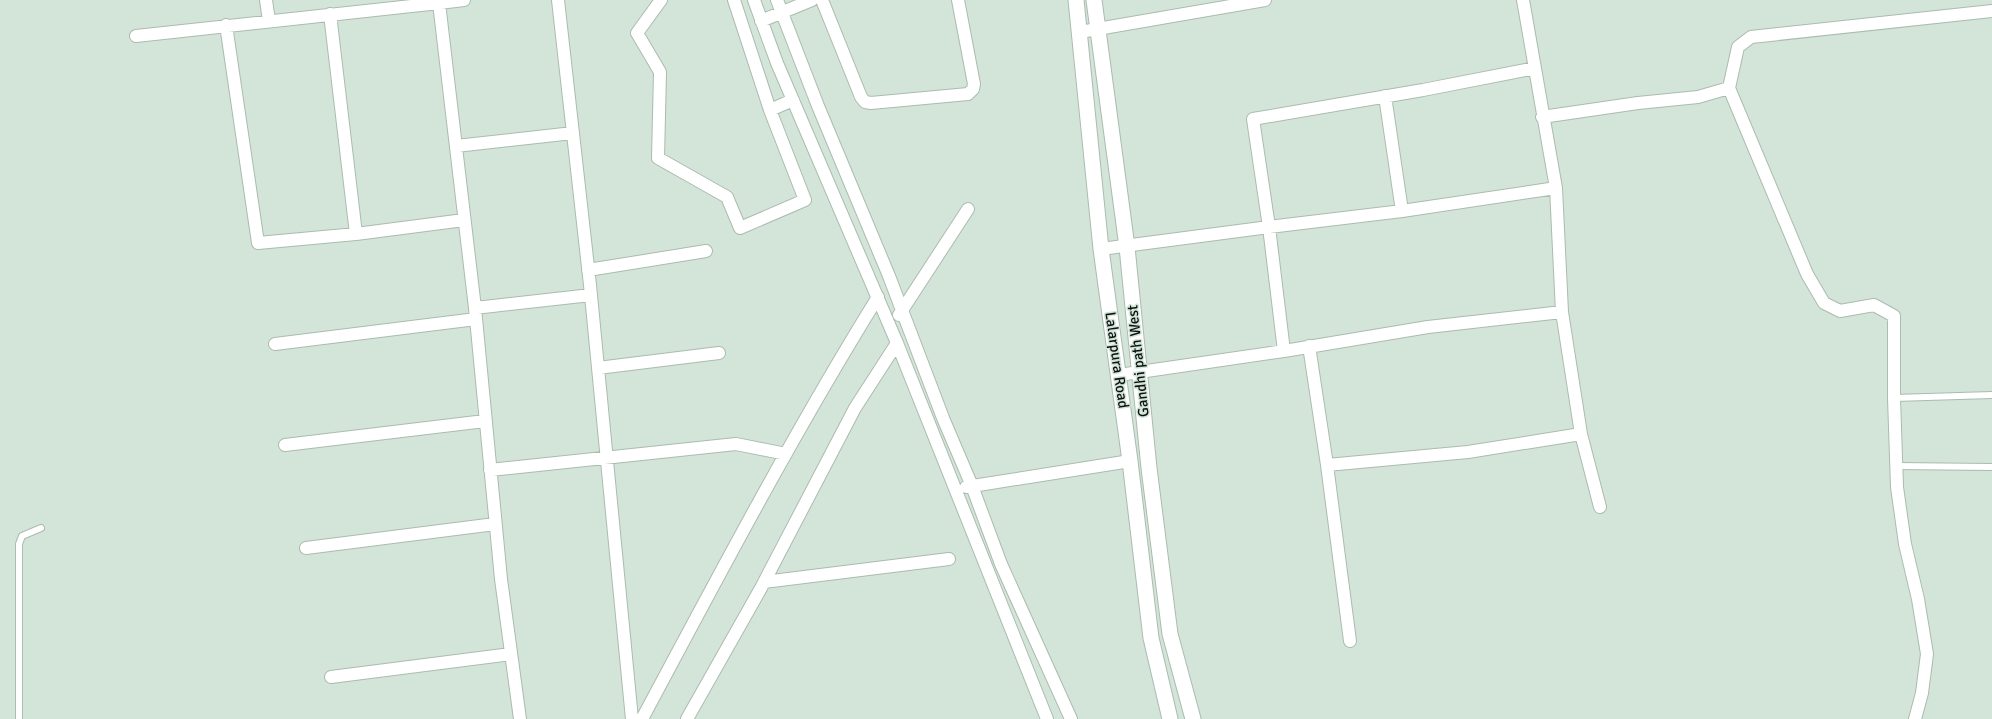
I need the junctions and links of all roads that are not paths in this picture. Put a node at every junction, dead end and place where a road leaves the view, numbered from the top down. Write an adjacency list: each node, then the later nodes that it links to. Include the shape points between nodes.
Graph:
1 (266, 0): 19 (street)
2 (464, 0): 15 (street)
3 (558, 0): 33 (street)
4 (661, 0): 31 (street, via 637,33 660,72 658,158 727,197 740,228 805,200)
5 (734, 0): 31 (street)
6 (754, 0): 20 (street)
7 (778, 0): 17 (street)
8 (812, 0): 17 (street)
9 (822, 0): 10 (street, via 862,97 865,102 871,103 968,94 973,89)
10 (958, 0)
11 (1076, 0): 23 (street, Lalarpura Road)
12 (1094, 0): 22 (street, Gandhi path West)
13 (1265, 0): 22 (street)
14 (1523, 0): 25 (street)
15 (439, 3): 18 (street); 34 (street)
16 (1992, 11): 28 (street, via 1751,37 1738,47)
17 (782, 12): 20 (street); 26 (street)
18 (330, 14): 19 (street); 42 (street)
19 (269, 20): 21 (street)
20 (762, 21): 27 (street)
21 (226, 25): 24 (street); 42 (street, via 258,243)
22 (1098, 28): 23 (street); 43 (street, Gandhi path West)
23 (1080, 32): 44 (street, Lalarpura Road)
24 (136, 36)
25 (1535, 68): 29 (street); 32 (street)
26 (808, 78): 27 (street); 35 (street)
27 (788, 87): 30 (street)
28 (1729, 88): 32 (street, via 1698,97); 62 (street, via 1807,274 1824,303 1840,311 1874,305 1894,316)
29 (1384, 96): 39 (street); 41 (street, via 1253,119)
30 (793, 100): 31 (street); 37 (street)
31 (770, 110)
32 (1542, 117): 36 (street)
33 (573, 134): 34 (street); 46 (street)
34 (456, 146): 40 (street)
35 (852, 188): 37 (street); 49 (street)
36 (1556, 188): 39 (street); 50 (street)
37 (834, 196): 48 (street)
38 (968, 209): 49 (street)
39 (1402, 212): 41 (street)
40 (464, 220): 42 (street); 51 (street)
41 (1270, 227): 43 (street); 56 (street)
42 (356, 234)
43 (1127, 247): 44 (street); 59 (street, Gandhi path West)
44 (1101, 250): 60 (street, Lalarpura Road)
45 (706, 252): 46 (street)
46 (588, 270): 47 (street)
47 (591, 295): 51 (street); 58 (street)
48 (878, 297): 52 (street); 66 (street, via 842,354)
49 (902, 310): 52 (street); 73 (street)
50 (1562, 312): 55 (street, via 1428,327); 64 (street)
51 (476, 314): 54 (street); 63 (street)
52 (891, 328): 53 (street)
53 (897, 343): 74 (street); 80 (street, via 855,408)
54 (275, 344)
55 (1309, 346): 56 (street); 69 (street)
56 (1284, 351): 59 (street)
57 (719, 353): 58 (street)
58 (598, 368): 67 (street)
59 (1139, 372): 60 (street); 84 (street, Gandhi path West, via 1170,634)
60 (1119, 375): 68 (street, Lalarpura Road)
61 (1992, 395): 62 (lane)
62 (1894, 398): 70 (street)
63 (485, 421): 65 (street); 72 (street)
64 (1581, 434): 69 (street, via 1468,452); 75 (street)
65 (285, 445)
66 (786, 454): 67 (street, via 736,444); 88 (street)
67 (607, 457): 72 (street); 87 (street)
68 (1130, 460): 73 (street); 92 (street, Lalarpura Road, via 1151,638)
69 (1327, 465): 81 (street)
70 (1896, 466): 71 (lane); 93 (street, via 1905,544 1927,654 1922,693)
71 (1992, 467)
72 (490, 470): 76 (street)
73 (972, 486): 74 (street); 91 (street, via 1001,564)
74 (954, 488): 90 (street)
75 (1600, 507)
76 (495, 524): 78 (street); 82 (street)
77 (41, 528): 85 (lane, via 22,536 19,544)
78 (306, 548)
79 (949, 559): 80 (street)
80 (764, 582): 89 (street)
81 (1350, 641)
82 (511, 654): 83 (street); 86 (street)
83 (331, 677)
84 (1191, 718)
85 (19, 719)
86 (520, 719)
87 (632, 719)
88 (642, 719)
89 (687, 719)
90 (1047, 719)
91 (1071, 719)
92 (1170, 719)
93 (1915, 719)

